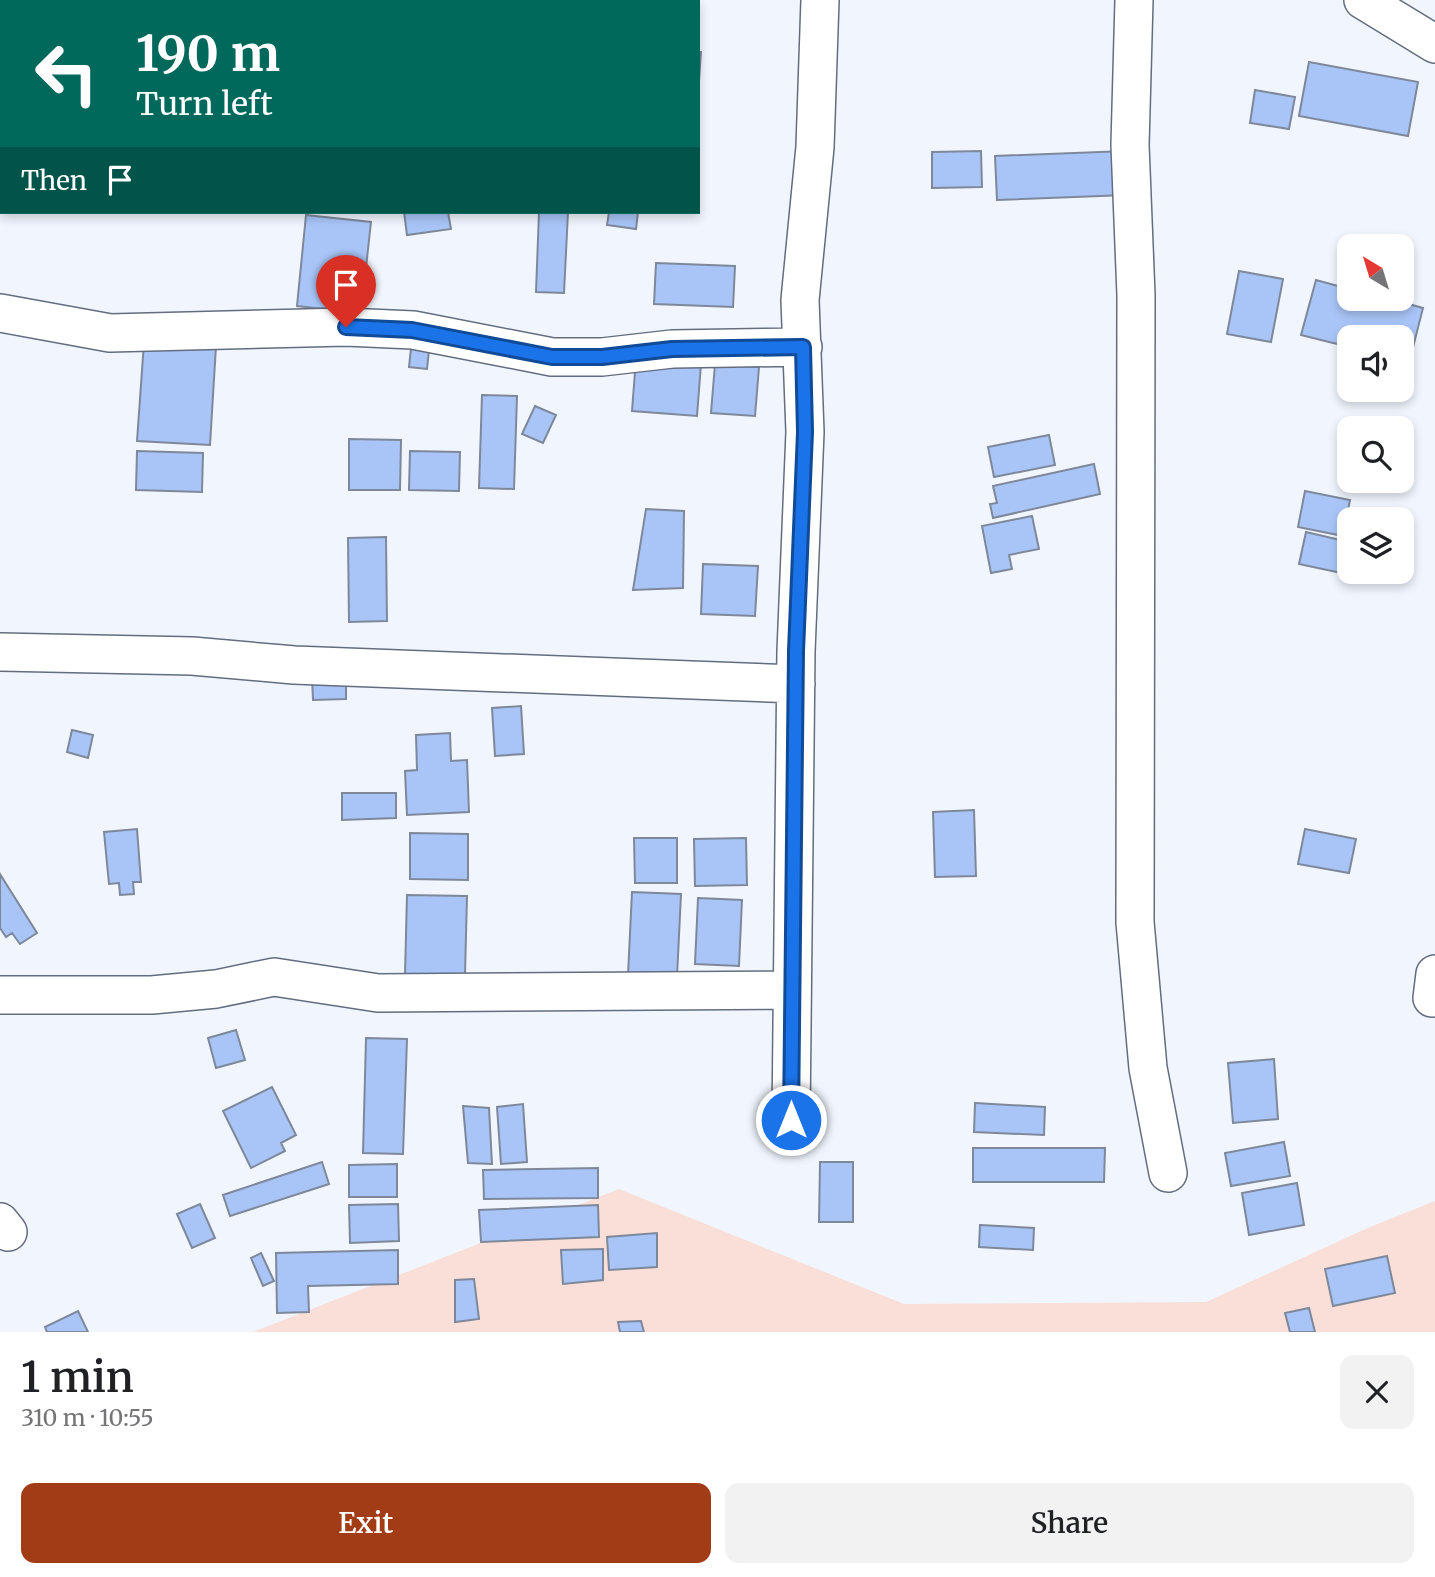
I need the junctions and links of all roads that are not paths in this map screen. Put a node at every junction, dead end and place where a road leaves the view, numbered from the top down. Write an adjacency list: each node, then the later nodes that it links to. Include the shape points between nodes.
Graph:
1 (820, 0): 7 (street, via 815,147 800,300)
2 (1134, 0): 13 (street, via 1130,132 1136,295 1135,922 1148,1068)
3 (1363, 0): 4 (street)
4 (1435, 44): 5 (street)
5 (1435, 58)
6 (0, 313): 7 (street, via 110,333 346,327 412,330 552,357)
7 (803, 347): 9 (street, via 805,432)
8 (0, 652): 9 (street, via 191,656 294,665)
9 (796, 684): 10 (street)
10 (792, 990): 11 (street, via 378,993 274,977 152,995); 12 (street)
11 (0, 995)
12 (791, 1120)
13 (1168, 1172)

